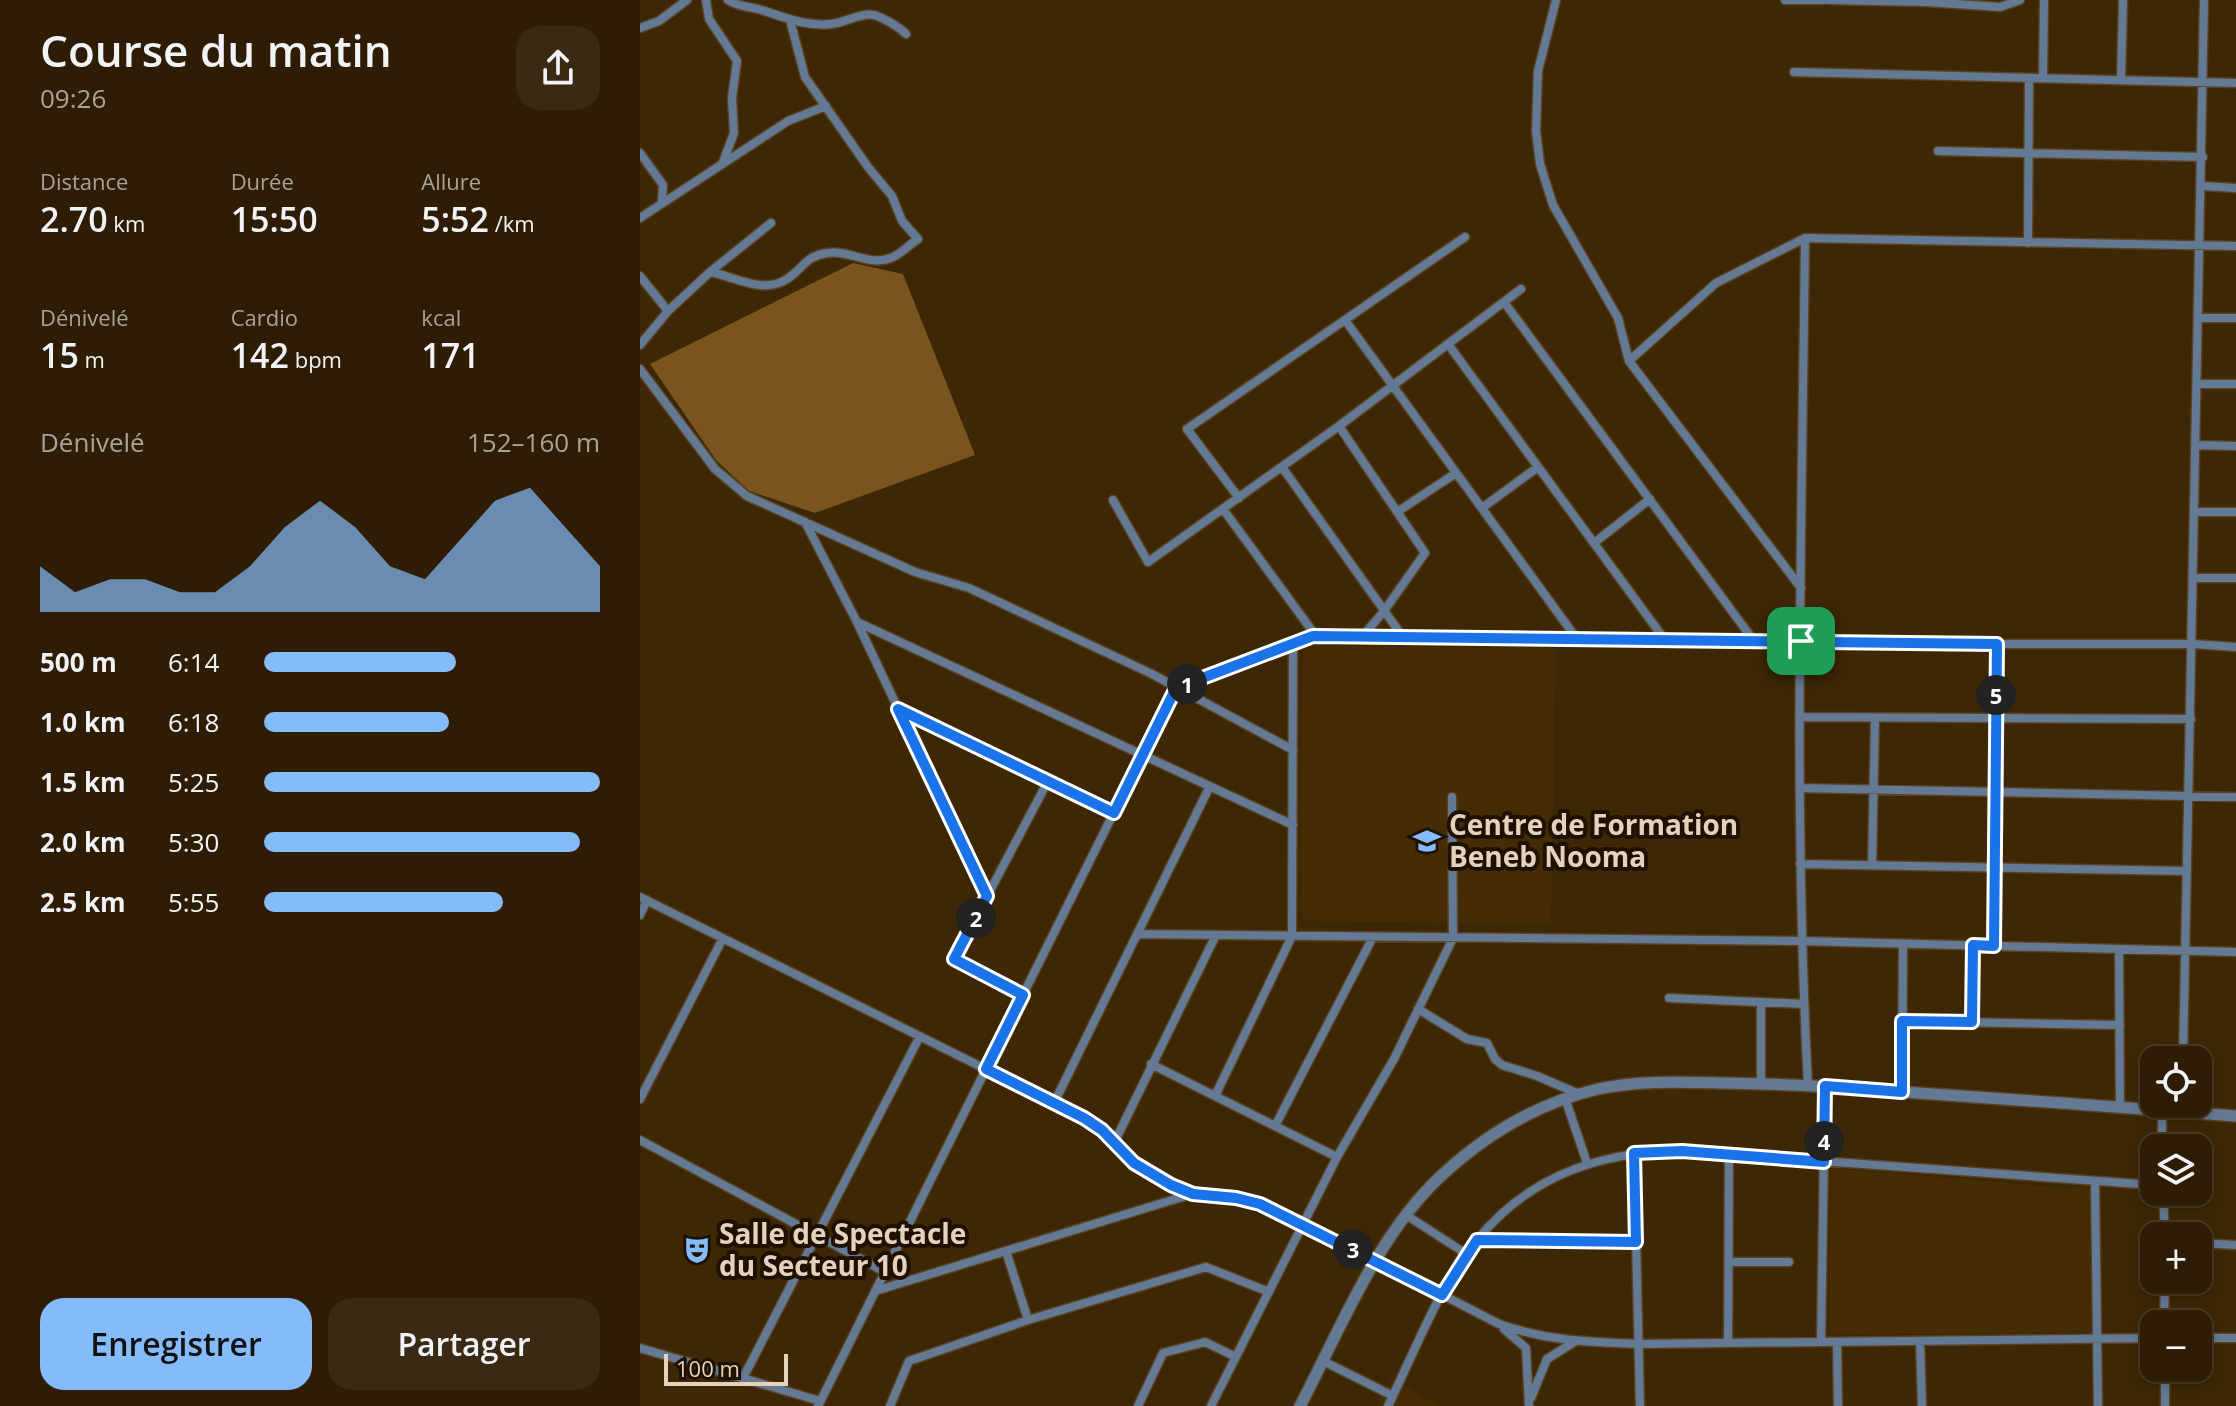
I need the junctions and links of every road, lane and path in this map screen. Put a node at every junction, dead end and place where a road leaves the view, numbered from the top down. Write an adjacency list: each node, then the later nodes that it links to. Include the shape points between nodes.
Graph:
1 (687, 0): 12 (street)
2 (706, 0): 25 (street, via 709,19 737,61 734,133)
3 (728, 0): 11 (street)
4 (1556, 0): 46 (street, via 1538,71 1540,164 1553,205 1618,318)
5 (1785, 0): 6 (street)
6 (1826, 0): 7 (street, via 2000,7)
7 (2020, 0)
8 (2044, 0): 16 (street)
9 (2123, 0): 17 (street)
10 (2204, 0): 18 (street)
11 (790, 20): 13 (street, via 830,25 872,14); 20 (street, via 805,77)
12 (640, 28)
13 (906, 34)
14 (1794, 72): 15 (street)
15 (2029, 78): 16 (street); 23 (street)
16 (2043, 78): 17 (street)
17 (2121, 80): 18 (street)
18 (2204, 82): 19 (street); 24 (street)
19 (2236, 83)
20 (826, 106): 25 (street, via 788,121); 36 (street, via 918,239 894,257 876,262 832,252 816,255 788,279 766,285)
21 (1938, 151): 23 (street)
22 (640, 153): 28 (street, via 663,185)
23 (2029, 153): 24 (street); 33 (street)
24 (2203, 157): 26 (street)
25 (723, 163): 28 (street)
26 (2202, 186): 27 (street); 34 (street)
27 (2236, 188)
28 (662, 202): 29 (street)
29 (640, 218)
30 (771, 223): 36 (street)
31 (1465, 237): 43 (street)
32 (1805, 238): 33 (street); 46 (street, via 1716,283); 69 (street)
33 (2028, 243): 34 (street)
34 (2201, 246): 35 (street); 41 (street)
35 (2236, 246)
36 (710, 272): 40 (street)
37 (640, 276): 40 (street)
38 (1521, 289): 39 (street)
39 (1504, 302): 44 (street); 58 (street)
40 (668, 311): 45 (street)
41 (2199, 318): 42 (street); 48 (street)
42 (2236, 318)
43 (1345, 320): 50 (street); 57 (street, via 1187,429)
44 (1448, 344): 50 (street); 55 (street)
45 (640, 345)
46 (1629, 361): 69 (street)
47 (640, 369): 65 (street, via 715,469 747,496)
48 (2198, 384): 49 (street); 52 (street)
49 (2236, 384)
50 (1393, 386): 51 (street); 56 (street)
51 (1339, 426): 54 (street); 62 (street)
52 (2197, 445): 53 (street); 63 (street)
53 (2236, 446)
54 (1282, 467): 57 (street); 70 (street)
55 (1538, 467): 60 (street); 66 (street)
56 (1456, 473): 60 (street); 62 (street)
57 (1239, 498): 61 (street)
58 (1650, 499): 66 (street); 77 (street)
59 (1113, 500): 61 (street, via 1148,562)
60 (1482, 508): 75 (street)
61 (1223, 509): 72 (street)
62 (1397, 512): 70 (street, via 1425,553)
63 (2196, 512): 64 (street); 67 (street)
64 (2236, 512)
65 (805, 522): 71 (street); 83 (street, via 915,572 969,588)
66 (1594, 543): 76 (street)
67 (2194, 578): 68 (street); 81 (street)
68 (2236, 578)
69 (1801, 589): 78 (street)
70 (1384, 611): 73 (street); 74 (street)
71 (857, 622): 84 (street); 90 (street)
72 (1316, 636): 73 (street); 79 (street)
73 (1362, 637): 74 (street)
74 (1403, 637): 75 (street)
75 (1577, 639): 76 (street)
76 (1665, 640): 77 (street)
77 (1754, 641): 78 (street)
78 (1801, 641): 80 (street); 85 (street)
79 (1293, 644): 83 (street); 89 (street)
80 (1997, 644): 81 (street); 88 (street)
81 (2193, 644): 82 (street); 87 (street)
82 (2236, 647)
83 (1176, 688): 89 (street); 90 (street)
84 (898, 709): 91 (street); 105 (street)
85 (1800, 717): 86 (street); 93 (street)
86 (1875, 718): 88 (street); 94 (street)
87 (2191, 719): 88 (street); 96 (street)
88 (1996, 720): 95 (street)
89 (1293, 750): 100 (street)
90 (1142, 756): 92 (street); 99 (street)
91 (1048, 781): 99 (street); 105 (street)
92 (1209, 788): 100 (street); 108 (street)
93 (1800, 788): 94 (street); 101 (street)
94 (1873, 790): 95 (street); 102 (street)
95 (1995, 792): 96 (street); 103 (street)
96 (2188, 795): 98 (street); 104 (street)
97 (1452, 797): 113 (street)
98 (2236, 797)
99 (1114, 813): 121 (street)
100 (1293, 825): 110 (street)
101 (1800, 864): 102 (street); 114 (street)
102 (1872, 865): 103 (street)
103 (1995, 868): 104 (street); 117 (street)
104 (2187, 871): 119 (street)
105 (987, 896): 121 (street, via 954,959)
106 (644, 899): 107 (street); 112 (street)
107 (640, 915)
108 (1137, 934): 109 (street); 141 (street)
109 (1216, 935): 110 (street); 131 (street)
110 (1292, 936): 111 (street); 138 (street)
111 (1373, 937): 113 (street); 146 (street)
112 (723, 938): 129 (street); 140 (street)
113 (1453, 938): 114 (street); 125 (street)
114 (1801, 941): 115 (street); 124 (street)
115 (1903, 944): 116 (street); 126 (street)
116 (1973, 945): 117 (street); 127 (street)
117 (1994, 946): 118 (street)
118 (2119, 949): 119 (street); 128 (street)
119 (2185, 950): 120 (street); 130 (street)
120 (2236, 952)
121 (1023, 995): 132 (street)
122 (1669, 998): 123 (street)
123 (1761, 1002): 124 (street); 133 (street)
124 (1804, 1004): 134 (street)
125 (1418, 1009): 137 (street, via 1467,1039 1487,1043 1502,1065); 151 (street)
126 (1902, 1021): 127 (street); 136 (street)
127 (1972, 1022): 128 (street)
128 (2120, 1025): 142 (street)
129 (920, 1036): 132 (street); 159 (street)
130 (2183, 1046)
131 (1151, 1064): 138 (street); 148 (street)
132 (986, 1069): 141 (street); 169 (street)
133 (1761, 1084): 134 (street); 137 (street, via 1665,1081)
134 (1808, 1085): 135 (street)
135 (1825, 1086): 136 (street); 152 (street)
136 (1902, 1092): 142 (street)
137 (1579, 1094): 139 (street)
138 (1215, 1096): 146 (street)
139 (1565, 1098): 153 (street); 157 (street, via 1490,1135 1438,1178)
140 (640, 1099)
141 (1054, 1103): 148 (street, via 1084,1118)
142 (2120, 1108): 143 (street)
143 (2140, 1109)
144 (2212, 1112): 145 (street)
145 (2236, 1116)
146 (1275, 1126): 151 (street)
147 (640, 1140): 159 (street)
148 (1114, 1143): 156 (street, via 1134,1163)
149 (1634, 1153): 150 (street); 153 (street); 161 (street)
150 (1729, 1154): 152 (street); 167 (street)
151 (1337, 1157): 158 (street)
152 (1824, 1162): 154 (street); 181 (street)
153 (1587, 1163): 160 (street, via 1533,1191)
154 (2095, 1182): 155 (street); 178 (street)
155 (2140, 1184)
156 (1193, 1194): 158 (street, via 1260,1204); 164 (street)
157 (1406, 1215): 165 (street); 166 (street)
158 (1303, 1223): 166 (street); 171 (street)
159 (816, 1235): 169 (street); 188 (street)
160 (1477, 1240): 161 (street); 165 (street)
161 (1636, 1242): 184 (street)
162 (2212, 1244): 163 (street)
163 (2236, 1245)
164 (1006, 1251): 170 (street); 173 (street)
165 (1468, 1255): 172 (street)
166 (1376, 1261): 172 (street); 187 (street)
167 (1729, 1262): 168 (street); 183 (street)
168 (1789, 1262)
169 (885, 1272): 170 (street)
170 (875, 1291): 191 (street)
171 (1269, 1292): 173 (street, via 1206,1267); 186 (street)
172 (1442, 1295): 174 (street); 190 (street)
173 (1028, 1320): 193 (street, via 909,1361)
174 (1499, 1324): 179 (street); 192 (street, via 1526,1348)
175 (2140, 1338): 178 (street)
176 (2212, 1338): 177 (street)
177 (2236, 1338)
178 (2097, 1339): 180 (street); 201 (street)
179 (1574, 1341): 184 (street); 192 (street, via 1547,1359)
180 (1920, 1341): 182 (street); 200 (street)
181 (1821, 1342): 182 (street); 183 (street)
182 (1837, 1342): 199 (street)
183 (1728, 1343): 184 (street)
184 (1639, 1344): 198 (street)
185 (640, 1348): 188 (street)
186 (1236, 1357): 194 (street, via 1205,1342 1163,1353); 195 (street)
187 (1323, 1361): 190 (street); 196 (street)
188 (743, 1378): 191 (street)
189 (2165, 1382): 202 (street)
190 (1393, 1396): 197 (street)
191 (819, 1404)
192 (1529, 1404)
193 (890, 1406)
194 (1138, 1406)
195 (1211, 1406)
196 (1300, 1406)
197 (1388, 1406)
198 (1640, 1406)
199 (1838, 1406)
200 (1922, 1406)
201 (2098, 1406)
202 (2165, 1406)

